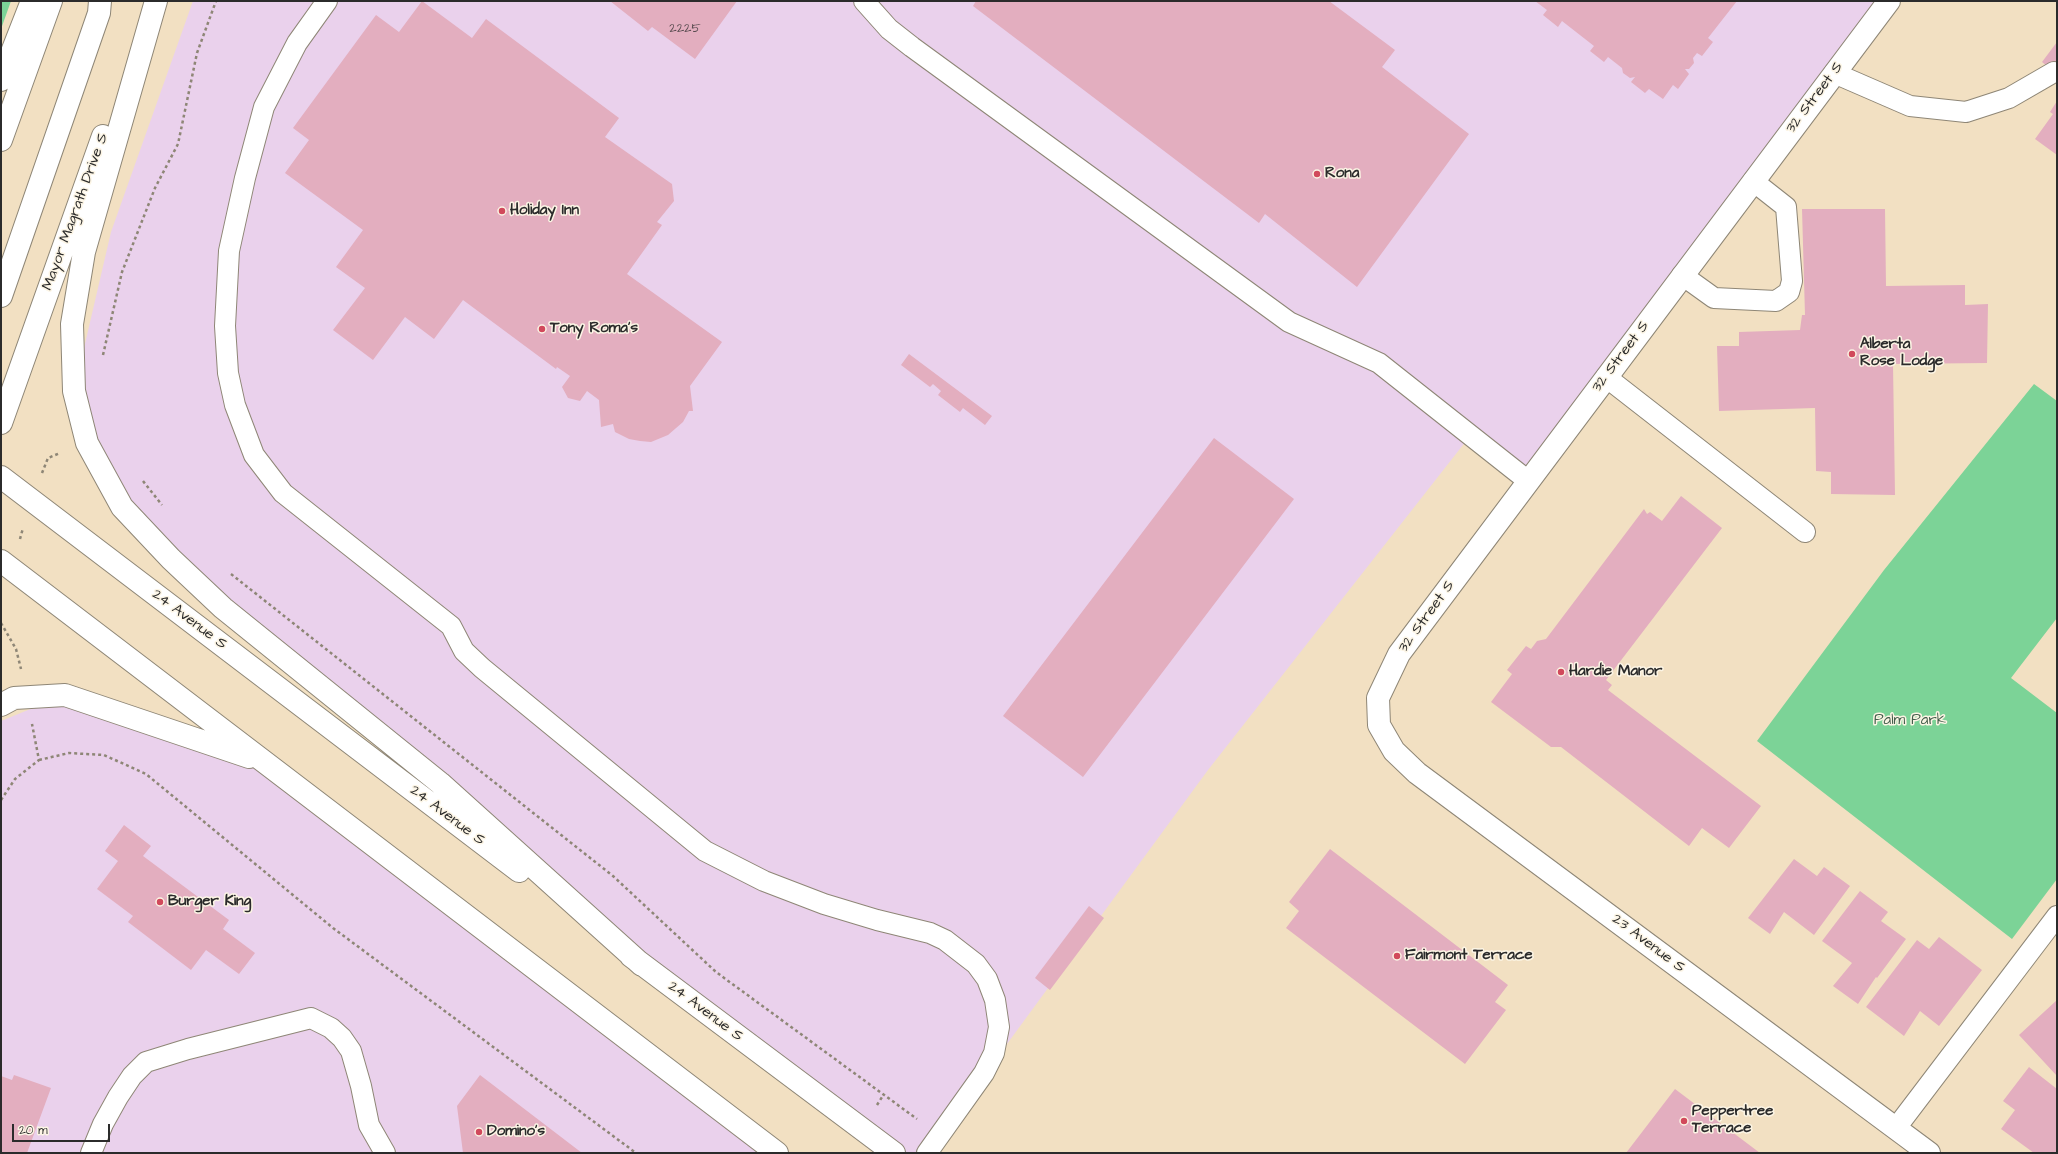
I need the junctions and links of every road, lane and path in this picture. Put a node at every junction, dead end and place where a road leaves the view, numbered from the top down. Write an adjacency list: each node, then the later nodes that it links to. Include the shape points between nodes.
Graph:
1 (32, 1): 12 (main road)
2 (51, 1): 13 (main road)
3 (100, 1): 16 (main road, via 99,13)
4 (151, 1): 19 (main road, Mayor Magrath Drive S)
5 (156, 1): 38 (main road, via 84,252 72,324 74,391 87,443 122,507 171,559 223,608 440,782)
6 (216, 1): 17 (path, via 198,53 178,144 155,188 122,272)
7 (327, 1): 46 (lane, via 297,43 264,107 229,251 225,341 228,373 235,405 254,455 283,493 451,626 464,651 482,668 704,851 764,881 824,904 930,933 945,940 976,964 987,979 995,1000 999,1026 994,1053 984,1073)
8 (864, 1): 23 (lane, via 889,29 912,47 1288,322 1380,364)
9 (1889, 1): 11 (main road, 32 Street S)
10 (2054, 72): 11 (lane, via 2009,98 1966,112 1910,106)
11 (1834, 73): 14 (main road, 32 Street S)
12 (1, 80)
13 (1, 140)
14 (1753, 181): 15 (main road, 32 Street S); 15 (lane, via 1786,207 1792,281 1789,292 1776,301 1714,298)
15 (1682, 275): 18 (main road, 32 Street S)
16 (1, 296)
17 (101, 362)
18 (1606, 377): 23 (main road, 32 Street S); 26 (lane)
19 (1, 423)
20 (63, 452): 24 (path, via 48,458)
21 (1, 477): 24 (main road, 24 Avenue S)
22 (140, 479): 25 (path)
23 (1527, 480): 33 (main road, 32 Street S, via 1399,654 1378,698)
24 (33, 501): 27 (path); 38 (main road, 24 Avenue S)
25 (163, 506)
26 (1805, 532)
27 (5, 564): 35 (main road)
28 (226, 569): 39 (path, via 613,876 716,972)
29 (1, 623): 30 (path, via 16,649)
30 (22, 674)
31 (1, 706): 35 (main road, via 14,698 65,695)
32 (32, 722): 34 (path)
33 (1379, 724): 40 (main road, 23 Avenue S, via 1394,751 1417,773)
34 (39, 760): 36 (path, via 15,779); 43 (path, via 68,753 104,755 146,774 333,928)
35 (269, 764): 44 (main road)
36 (1, 800)
37 (2057, 916): 40 (lane)
38 (642, 965): 45 (main road, 24 Avenue S)
39 (884, 1094)
40 (1896, 1128): 47 (main road, 23 Avenue S)
41 (91, 1153): 42 (lane, via 118,1097 132,1076 146,1062 311,1018 331,1028 352,1051 369,1125 374,1138)
42 (385, 1153)
43 (636, 1153)
44 (777, 1153)
45 (894, 1153)
46 (927, 1153)
47 (1929, 1153)

